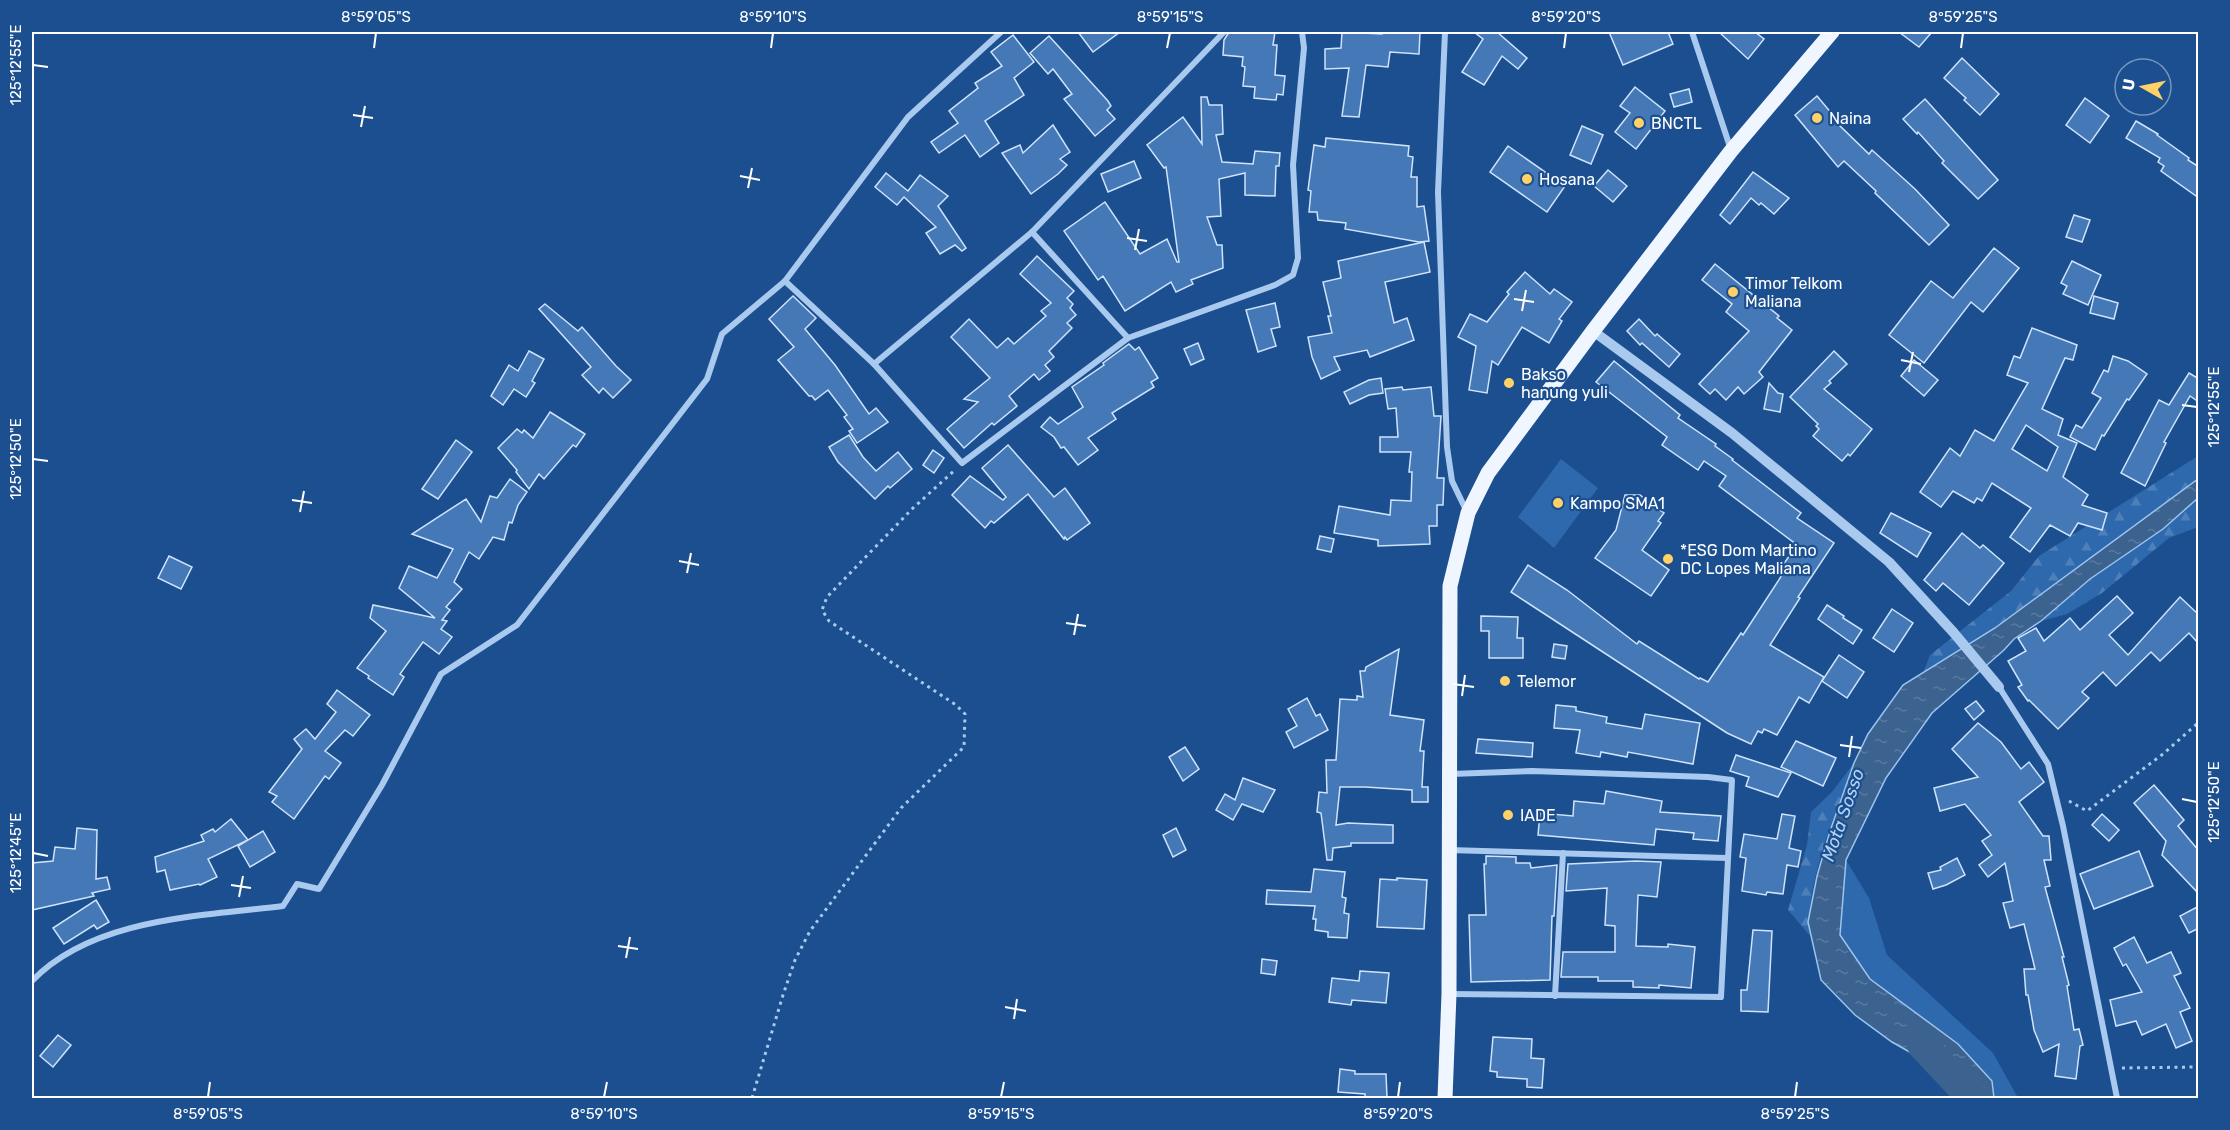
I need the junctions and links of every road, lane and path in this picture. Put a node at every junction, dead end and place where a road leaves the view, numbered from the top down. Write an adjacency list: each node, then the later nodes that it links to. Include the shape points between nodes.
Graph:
1 (1001, 32): 9 (street, via 908,117)
2 (1224, 32): 8 (street)
3 (1302, 32): 11 (street, via 1304,48 1293,165 1298,258 1293,275)
4 (1445, 32): 14 (street, via 1438,192 1447,447 1452,481)
5 (1692, 32): 7 (street)
6 (1832, 32): 7 (main road)
7 (1731, 151): 10 (main road)
8 (1032, 232): 11 (street); 12 (street)
9 (785, 281): 12 (street); 22 (street, via 722,334 707,378 517,625 441,674 382,785 319,888 297,884 283,906 171,919 104,936 65,954)
10 (1593, 331): 14 (main road, via 1488,473); 15 (street, via 1732,434 1889,562)
11 (1128, 338): 13 (street)
12 (874, 364): 13 (street)
13 (962, 464): 27 (path, via 913,508 827,597 822,609 829,621 956,705 965,714 964,747 900,808 810,931 795,960)
14 (1468, 513): 17 (main road, via 1450,586)
15 (1999, 687): 18 (street, via 2048,764)
16 (2199, 723): 18 (path, via 2087,811)
17 (1450, 774): 19 (main road); 21 (street, via 1532,771 1732,780)
18 (2055, 793): 26 (street)
19 (1449, 850): 20 (street); 23 (main road)
20 (1563, 854): 21 (street); 24 (street)
21 (1727, 858): 24 (street, via 1721,997)
22 (32, 981)
23 (1449, 994): 24 (street); 28 (main road)
24 (1556, 996)
25 (2199, 1067): 26 (path)
26 (2111, 1068): 29 (street)
27 (752, 1098)
28 (1445, 1098)
29 (2117, 1098)

